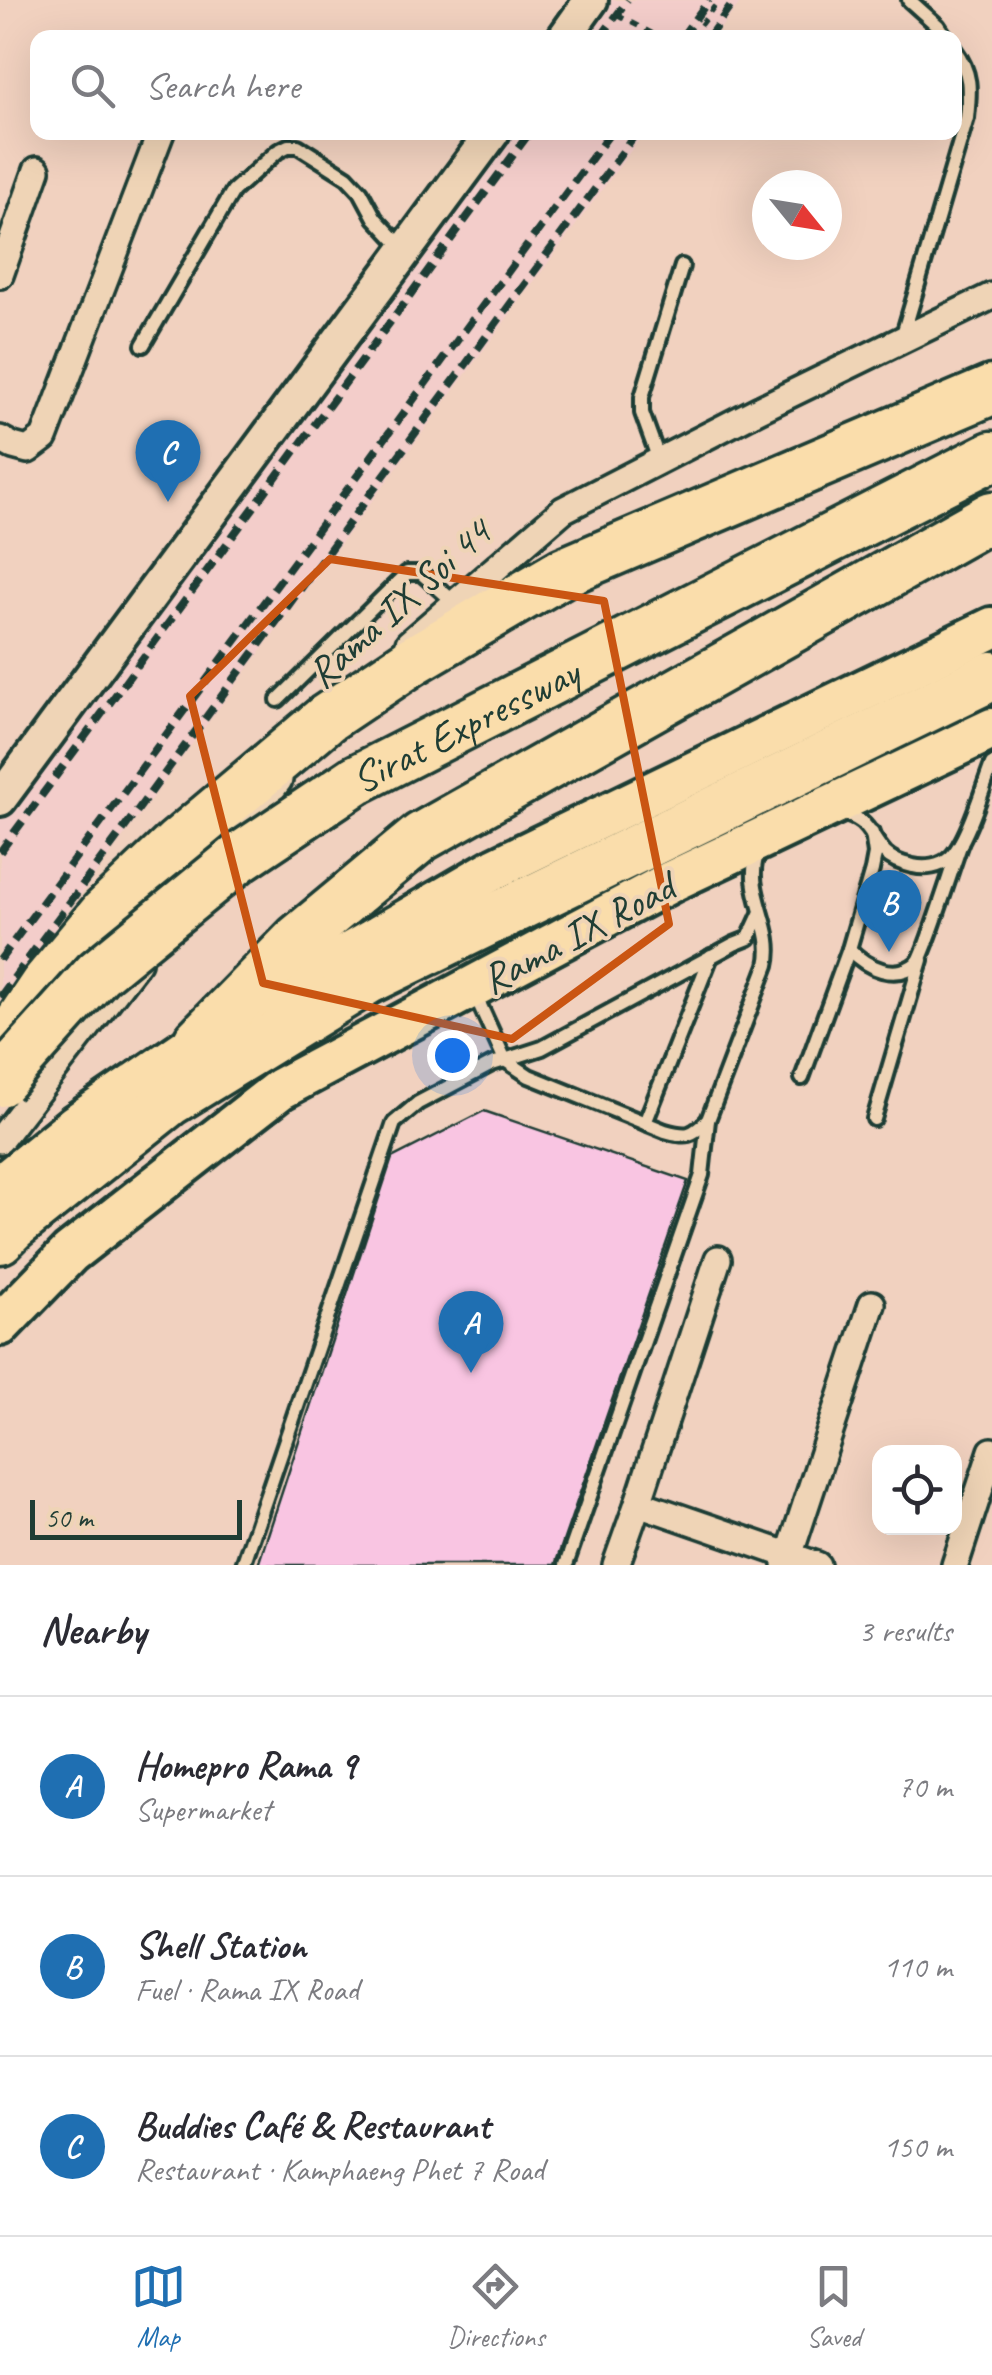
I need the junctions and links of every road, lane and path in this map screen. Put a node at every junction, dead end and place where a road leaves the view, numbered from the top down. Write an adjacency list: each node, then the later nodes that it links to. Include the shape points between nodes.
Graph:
1 (719, 0): 6 (path)
2 (909, 0): 7 (lane)
3 (599, 5): 4 (street); 5 (path)
4 (572, 30)
5 (647, 30)
6 (696, 30)
7 (941, 30)
8 (962, 60): 9 (lane, via 970,89)
9 (962, 132)
10 (158, 140): 21 (street, via 44,438 28,450)
11 (487, 140): 14 (street)
12 (960, 140): 18 (lane)
13 (37, 170): 16 (street)
14 (406, 251): 19 (lane, via 347,177 288,146 233,191); 32 (street)
15 (682, 266): 23 (lane, via 642,397)
16 (0, 275)
17 (992, 296): 18 (street, Rama IX Soi 44)
18 (901, 340): 23 (street, Rama IX Soi 44)
19 (143, 346)
20 (992, 390): 29 (highway, via 564,572)
21 (0, 439)
22 (992, 456): 46 (highway, Sirat Expressway, bridge, via 356,780 239,858 98,972)
23 (659, 460): 25 (street, Rama IX Soi 44, via 563,510)
24 (992, 516): 42 (highway, via 421,837 298,939)
25 (454, 602): 28 (lane, via 421,574 408,573); 29 (street, Rama IX Soi 44)
26 (992, 628): 42 (main road, Rama IX Road, via 496,868)
27 (992, 676): 52 (highway, via 367,980 170,1102)
28 (278, 700)
29 (327, 718): 43 (highway, via 104,913); 50 (street, Rama IX Soi 44)
30 (992, 729): 33 (main road, Rama IX Road)
31 (992, 764): 36 (lane)
32 (0, 798)
33 (814, 815): 34 (lane, via 854,816); 35 (main road, Rama IX Road)
34 (872, 833): 36 (lane, via 896,861 924,868 950,858); 38 (lane, via 872,870)
35 (764, 838): 37 (lane, via 753,862); 41 (main road, Rama IX Road)
36 (961, 843): 40 (lane)
37 (760, 911): 39 (lane, via 749,938); 47 (lane, via 771,951)
38 (849, 949): 40 (lane, via 867,965 891,972); 45 (lane)
39 (711, 956): 44 (lane, via 542,1048); 49 (lane)
40 (921, 960): 48 (lane)
41 (472, 987): 44 (lane); 55 (main road, Rama IX Road, via 280,1088 70,1253)
42 (198, 1041): 51 (main road, Rama IX Road, via 75,1124)
43 (0, 1051)
44 (505, 1060): 49 (lane); 59 (lane, via 418,1102 394,1123)
45 (802, 1078)
46 (0, 1082)
47 (708, 1120): 49 (lane, via 685,1136); 60 (lane, via 702,1175)
48 (874, 1120)
49 (645, 1123)
50 (0, 1140)
51 (0, 1186)
52 (0, 1240)
53 (718, 1259): 57 (street)
54 (872, 1304): 58 (street)
55 (0, 1325)
56 (992, 1451): 63 (street)
57 (638, 1502): 58 (street); 61 (street)
58 (788, 1560): 62 (street)
59 (243, 1565)
60 (566, 1565)
61 (616, 1565)
62 (816, 1565)
63 (955, 1565)

